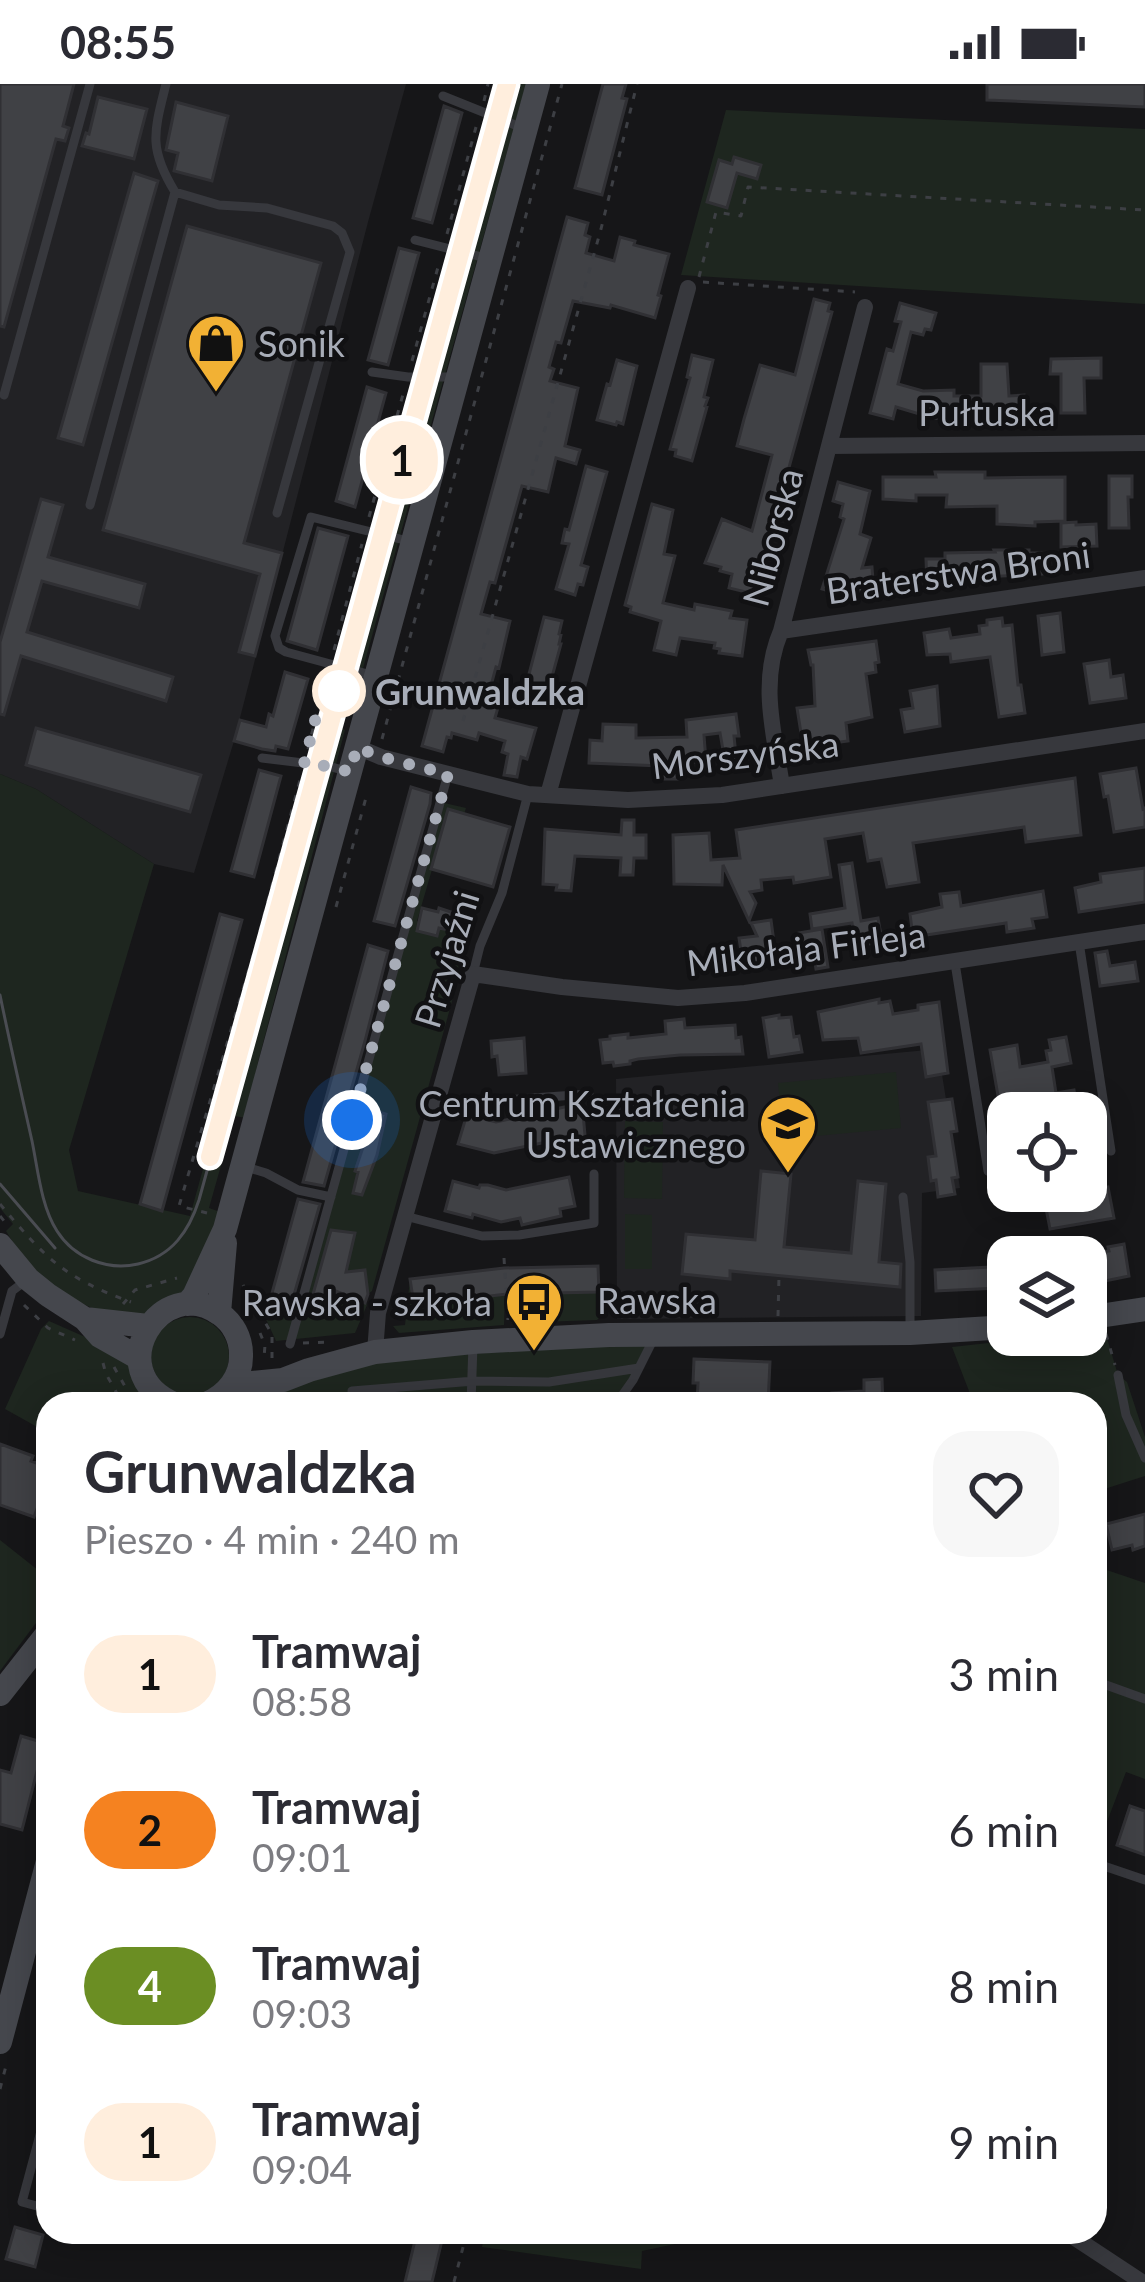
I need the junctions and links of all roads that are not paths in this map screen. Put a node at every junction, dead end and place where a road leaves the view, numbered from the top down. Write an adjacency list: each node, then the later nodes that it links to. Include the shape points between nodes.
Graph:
1 (90, 84): 13 (lane)
2 (166, 84): 6 (lane, via 155,148)
3 (538, 84): 5 (main road)
4 (443, 96): 5 (lane)
5 (525, 129): 8 (main road)
6 (175, 193): 16 (lane); 17 (lane, via 333,226 347,241)
7 (415, 240): 8 (lane)
8 (490, 259): 12 (main road)
9 (692, 285): 29 (street)
10 (865, 307): 15 (street, Niborska)
11 (372, 372): 12 (lane)
12 (458, 376): 18 (main road)
13 (4, 395)
14 (1145, 443): 15 (street, Pułtuska)
15 (830, 446): 20 (street, Niborska)
16 (90, 505)
17 (278, 513)
18 (413, 542): 21 (main road); 21 (lane, via 310,517 275,636 286,652)
19 (1145, 578): 20 (street, Braterstwa Broni)
20 (781, 631): 27 (street, Niborska, via 768,685)
21 (376, 676): 23 (main road)
22 (1145, 731): 27 (street, Morszyńska)
23 (367, 751): 25 (main road); 26 (street, Morszyńska)
24 (262, 758): 25 (lane)
25 (350, 772): 37 (main road)
26 (448, 774): 28 (street, Morszyńska); 40 (lane)
27 (782, 786): 29 (street, Morszyńska, via 686,798)
28 (528, 794): 29 (street, Morszyńska); 33 (lane, Przyjaźni)
29 (548, 795)
30 (1145, 932): 31 (street, Mikołaja Firleja)
31 (1079, 942): 32 (street, Mikołaja Firleja); 36 (lane)
32 (955, 963): 33 (street, Mikołaja Firleja, via 678,998); 38 (lane)
33 (473, 974): 35 (street, Przyjaźni)
34 (589, 1094): 35 (lane)
35 (436, 1105): 42 (street, Przyjaźni)
36 (1111, 1151)
37 (243, 1166): 40 (lane); 43 (main road)
38 (987, 1166)
39 (594, 1174): 42 (lane, via 594,1223 482,1236)
40 (332, 1197): 57 (lane)
41 (903, 1197): 53 (lane)
42 (405, 1216): 59 (street, Przyjaźni)
43 (220, 1222): 46 (main road); 48 (main road)
44 (5, 1237): 45 (main road)
45 (24, 1290): 50 (main road); 54 (lane, via 12,1291)
46 (187, 1304): 48 (main road); 51 (main road)
47 (1145, 1309): 49 (main road)
48 (219, 1313): 58 (main road)
49 (1107, 1315)
50 (85, 1319): 51 (main road); 60 (main road)
51 (148, 1326): 60 (main road)
52 (987, 1328): 53 (main road, Rawska)
53 (910, 1333): 55 (main road, Rawska)
54 (0, 1334)
55 (655, 1335): 56 (main road, Rawska); 61 (lane)
56 (473, 1342): 59 (main road, Rawska); 64 (lane)
57 (290, 1344)
58 (253, 1350): 62 (main road, Rawska, via 271,1365); 65 (main road)
59 (375, 1352): 62 (main road, Rawska)
60 (139, 1358): 67 (main road)
61 (639, 1368): 64 (lane, via 549,1382); 70 (lane)
62 (309, 1370): 65 (main road, Rawska, via 284,1381)
63 (1118, 1375): 71 (lane)
64 (474, 1381): 66 (lane); 69 (lane)
65 (232, 1385): 68 (main road)
66 (352, 1391)
67 (156, 1392)
68 (224, 1392)
69 (473, 1392)
70 (624, 1392)
71 (1145, 1459)
72 (36, 1653): 74 (main road)
73 (1107, 1686): 75 (lane)
74 (0, 1694)
75 (1145, 1699)
76 (1107, 1867): 77 (lane)
77 (1145, 1880)
78 (36, 1900): 79 (main road)
79 (5, 1999): 80 (main road)
80 (0, 2042)
81 (36, 2150): 82 (lane, via 22,2202)
82 (36, 2206)
83 (1084, 2244): 84 (street)
84 (1142, 2282)

